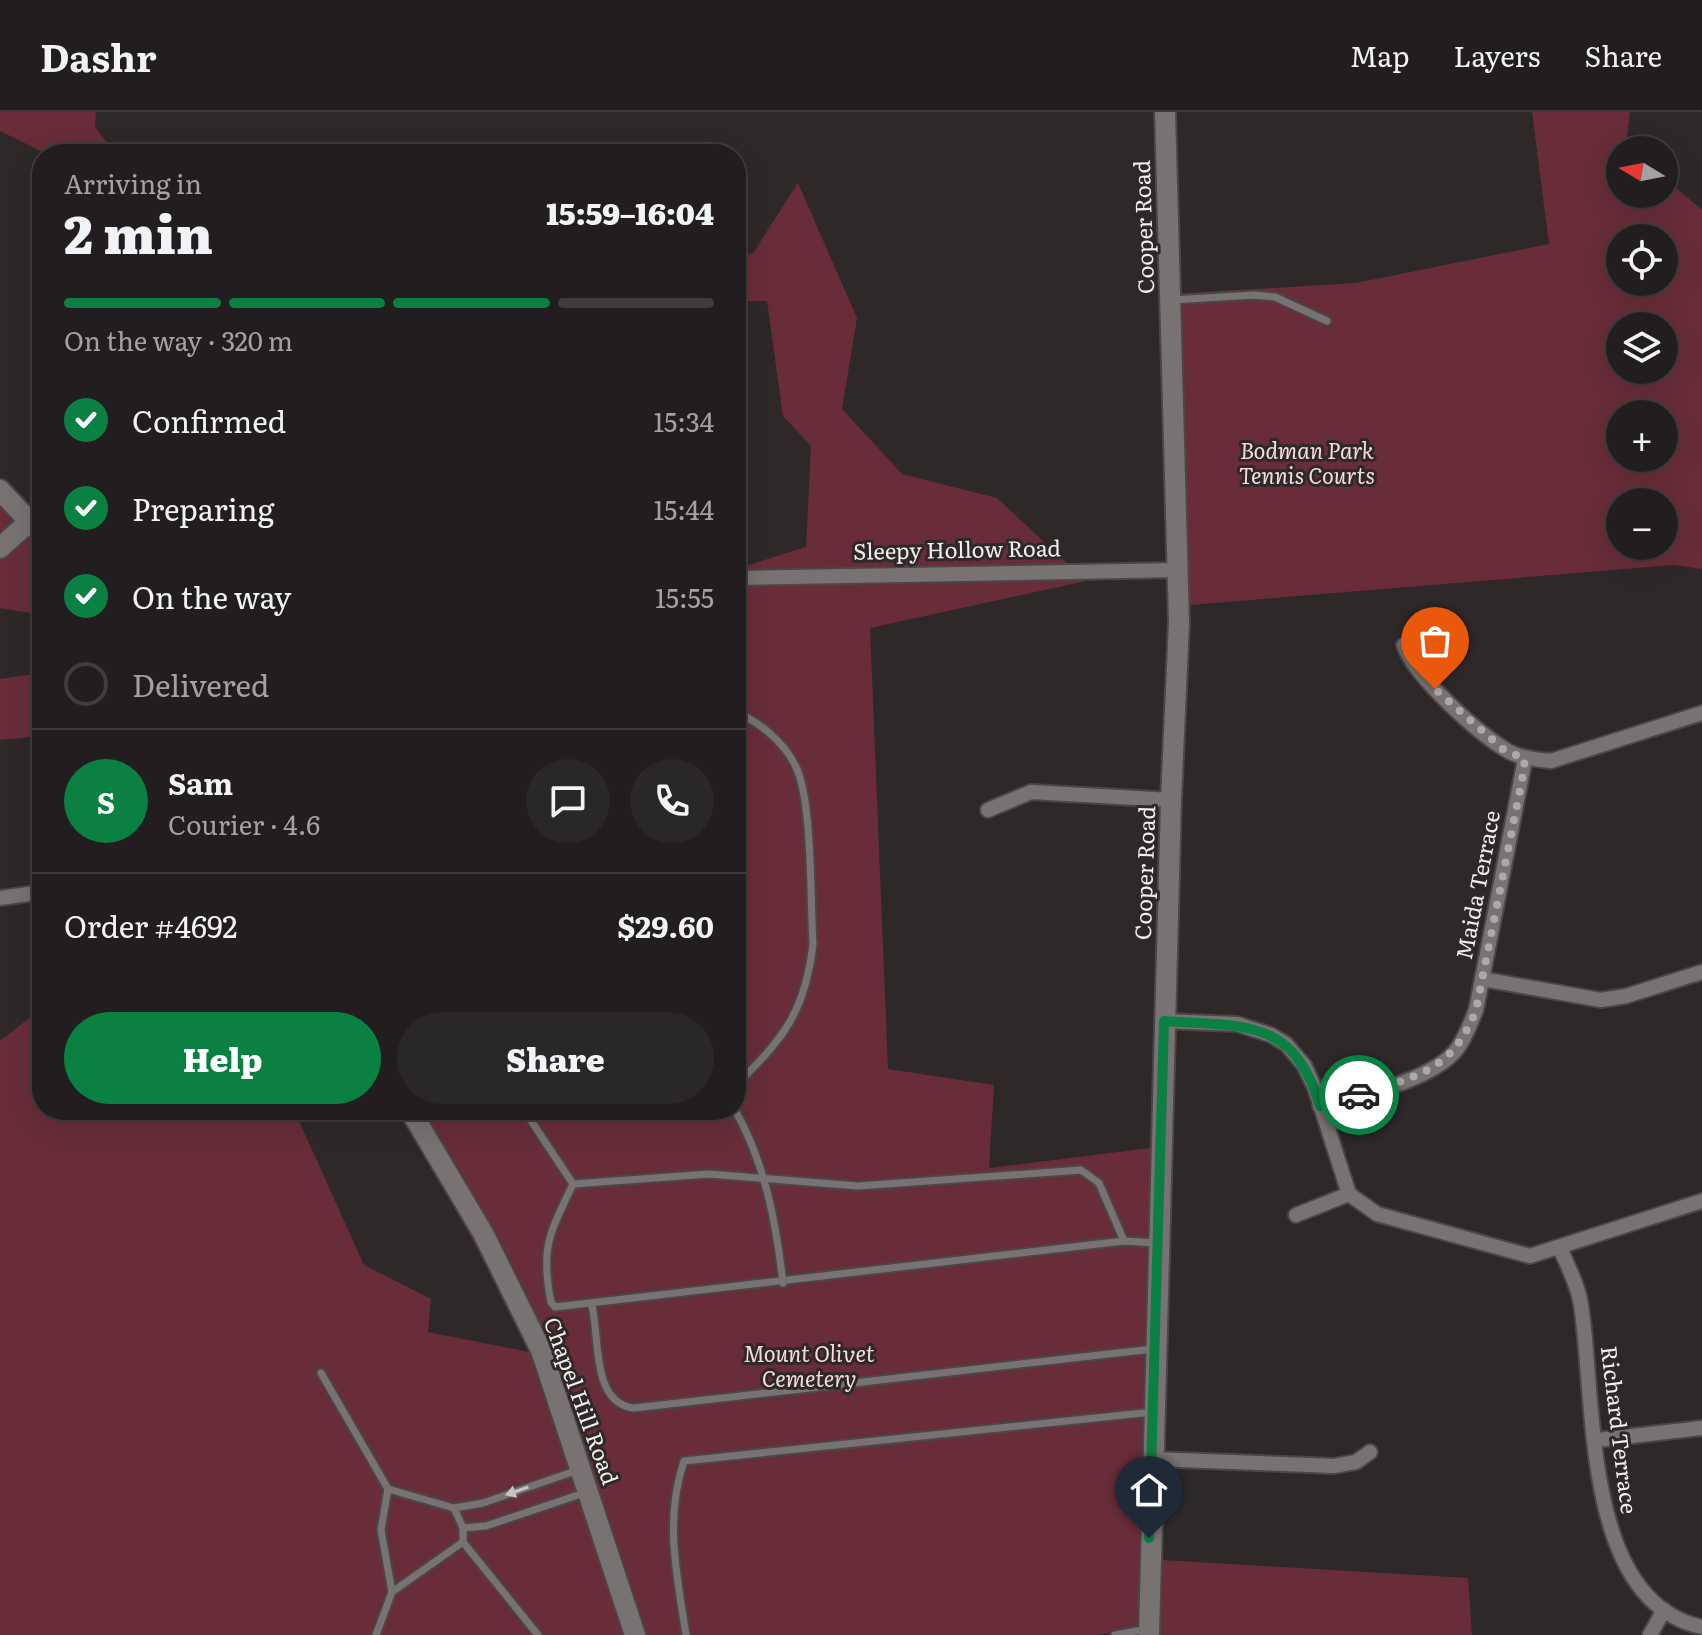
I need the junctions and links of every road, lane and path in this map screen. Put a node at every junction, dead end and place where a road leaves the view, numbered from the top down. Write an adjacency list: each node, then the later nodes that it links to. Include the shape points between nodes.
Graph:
1 (1165, 112): 2 (street, Cooper Road)
2 (1170, 300): 3 (lane, via 1275,297); 8 (street, Cooper Road)
3 (1327, 321)
4 (0, 490): 5 (street)
5 (32, 524)
6 (32, 530): 7 (street)
7 (0, 548)
8 (1178, 570): 9 (street, Sleepy Hollow Road); 14 (street, Cooper Road)
9 (746, 578)
10 (1404, 645): 13 (street, via 1420,675 1503,749)
11 (1702, 713): 13 (street, via 1551,761)
12 (746, 717): 21 (lane, via 780,743 797,768 804,795 813,944 795,1017)
13 (1525, 759): 19 (street, Maida Terrace)
14 (1171, 800): 15 (street, via 1031,792); 20 (street, Cooper Road)
15 (988, 810)
16 (32, 893): 17 (street)
17 (0, 898)
18 (1702, 972): 19 (street, via 1601,1000)
19 (1482, 979): 22 (street, Maida Terrace, via 1467,1034 1443,1063)
20 (1164, 1021): 22 (street, via 1237,1024 1271,1035 1304,1065); 32 (street, Cooper Road)
21 (746, 1073)
22 (1320, 1106): 28 (street)
23 (416, 1120): 43 (street, Chapel Hill Road, via 477,1222 541,1350)
24 (531, 1120): 27 (lane)
25 (741, 1120): 26 (lane)
26 (763, 1179): 27 (lane, via 689,1173); 31 (lane, via 858,1186 1081,1170 1099,1183); 34 (lane, via 775,1216)
27 (573, 1184): 35 (lane, via 549,1234 546,1276 555,1307)
28 (1349, 1194): 30 (street); 33 (street, via 1377,1214 1512,1252 1530,1256)
29 (1702, 1201): 33 (street)
30 (1296, 1215)
31 (1124, 1241): 32 (lane); 34 (lane)
32 (1158, 1243): 36 (street, Cooper Road)
33 (1560, 1248): 40 (street, Richard Terrace, via 1581,1305)
34 (783, 1283): 35 (lane)
35 (592, 1306): 36 (lane, via 605,1389 616,1403 634,1408)
36 (1155, 1349): 38 (street, Cooper Road)
37 (321, 1373): 44 (lane)
38 (1153, 1412): 42 (street, Cooper Road); 56 (lane, via 684,1461 674,1501 672,1543)
39 (1702, 1428): 40 (street)
40 (1597, 1440): 50 (street, Richard Terrace, via 1611,1538 1639,1586)
41 (1370, 1452): 42 (street, via 1356,1462 1334,1466)
42 (1152, 1459): 52 (street, Cooper Road)
43 (580, 1469): 45 (street, Chapel Hill Road); 46 (lane, one-way to 46)
44 (388, 1489): 46 (lane); 49 (lane, via 381,1530)
45 (587, 1492): 47 (lane, via 486,1526); 55 (street, Chapel Hill Road)
46 (454, 1508): 47 (lane)
47 (463, 1528): 48 (lane)
48 (463, 1542): 49 (lane); 54 (lane)
49 (392, 1592): 53 (lane)
50 (1664, 1610): 51 (street, Richard Terrace); 58 (street)
51 (1702, 1627)
52 (1149, 1632): 57 (lane)
53 (376, 1635)
54 (538, 1635)
55 (635, 1635)
56 (686, 1635)
57 (1115, 1635)
58 (1650, 1635)

